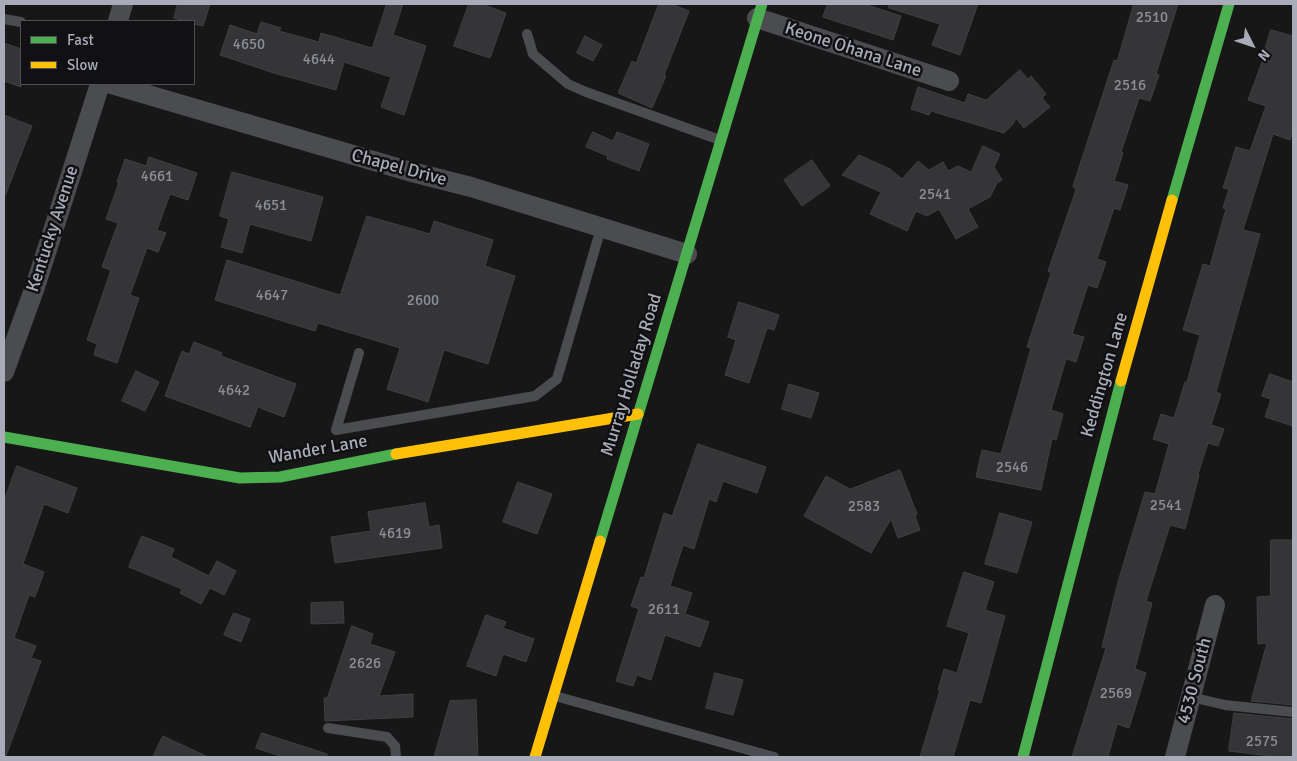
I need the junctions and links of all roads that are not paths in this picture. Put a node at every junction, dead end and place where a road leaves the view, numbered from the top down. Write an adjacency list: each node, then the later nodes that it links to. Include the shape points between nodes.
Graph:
1 (123, 4): 5 (street)
2 (1229, 4): 26 (street, Keddington Lane, via 1111,414)
3 (760, 11): 8 (street, Keone Ohana Lane); 11 (street, Murray Holladay Road)
4 (4, 19): 6 (lane)
5 (118, 20)
6 (20, 22)
7 (527, 34): 11 (lane, via 534,54 568,84)
8 (949, 81)
9 (100, 85): 15 (street, Kentucky Avenue, via 35,287)
10 (114, 85): 12 (street, Chapel Drive, via 471,187)
11 (720, 140): 13 (street, Murray Holladay Road)
12 (601, 228): 13 (street, Chapel Drive); 14 (lane, via 557,379 535,396 336,430)
13 (687, 254): 16 (street, Murray Holladay Road)
14 (358, 353)
15 (4, 372)
16 (638, 414): 17 (street, Wander Lane, via 280,477 240,478); 19 (street, Murray Holladay Road)
17 (4, 437)
18 (1215, 605): 20 (street, 4530 South)
19 (554, 696): 24 (street, Murray Holladay Road); 25 (lane)
20 (1191, 697): 21 (lane, via 1225,705); 27 (street, 4530 South)
21 (1293, 712)
22 (328, 728): 23 (lane, via 387,738 395,746)
23 (396, 757)
24 (535, 757)
25 (774, 757)
26 (1023, 757)
27 (1175, 757)

